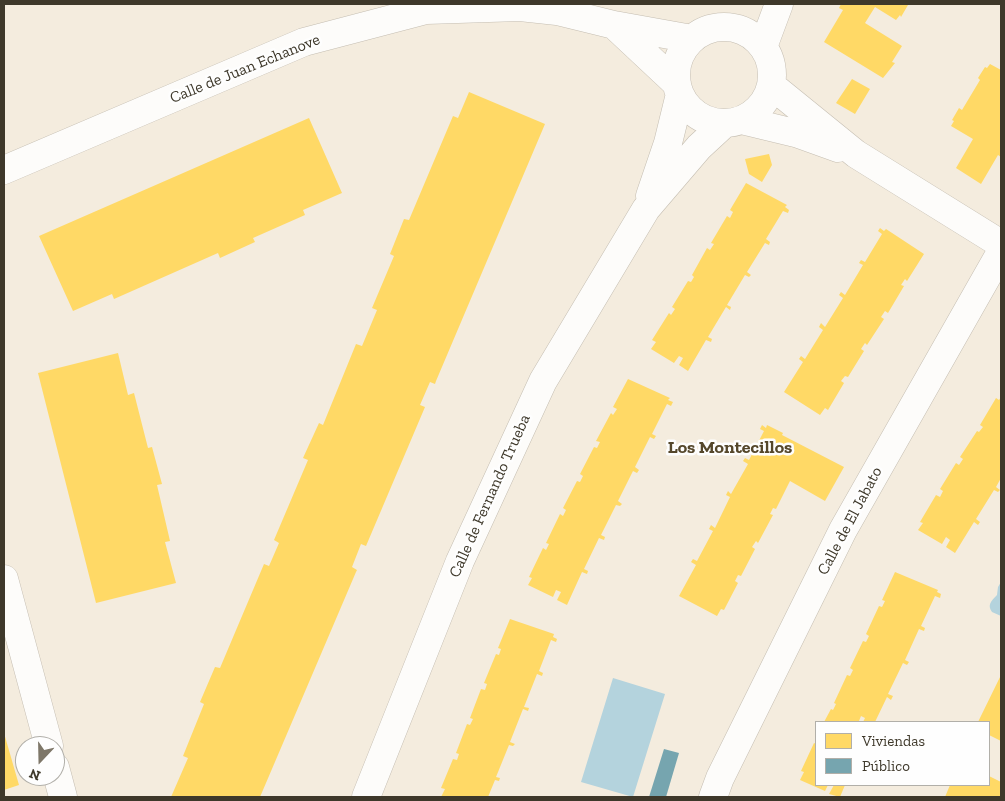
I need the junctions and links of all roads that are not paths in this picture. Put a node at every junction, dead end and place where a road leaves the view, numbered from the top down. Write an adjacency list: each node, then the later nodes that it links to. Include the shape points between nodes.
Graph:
1 (779, 4): 4 (street)
2 (614, 25): 3 (street, Calle de Juan Echanove); 6 (street, Calle de Juan Echanove); 9 (street, Calle de Juan Echanove, via 520,6 426,10 304,42)
3 (692, 39): 4 (street, via 706,30 722,27 745,32); 6 (street, via 679,60)
4 (764, 47): 5 (street, via 772,72)
5 (771, 85): 7 (street, via 766,100 755,112); 8 (street)
6 (679, 89): 7 (street, via 698,116 711,121); 10 (street, Calle de Fernando Trueba, via 668,143)
7 (733, 122): 8 (street, via 799,134); 10 (street, Calle de Fernando Trueba, via 699,147)
8 (856, 154): 11 (street)
9 (4, 170)
10 (646, 209): 15 (street, Calle de Fernando Trueba, via 543,381 460,561)
11 (1001, 244)
12 (1001, 252): 16 (street, Calle de El Jabato, via 843,530)
13 (4, 579): 14 (street)
14 (46, 736)
15 (366, 797)
16 (713, 797)

